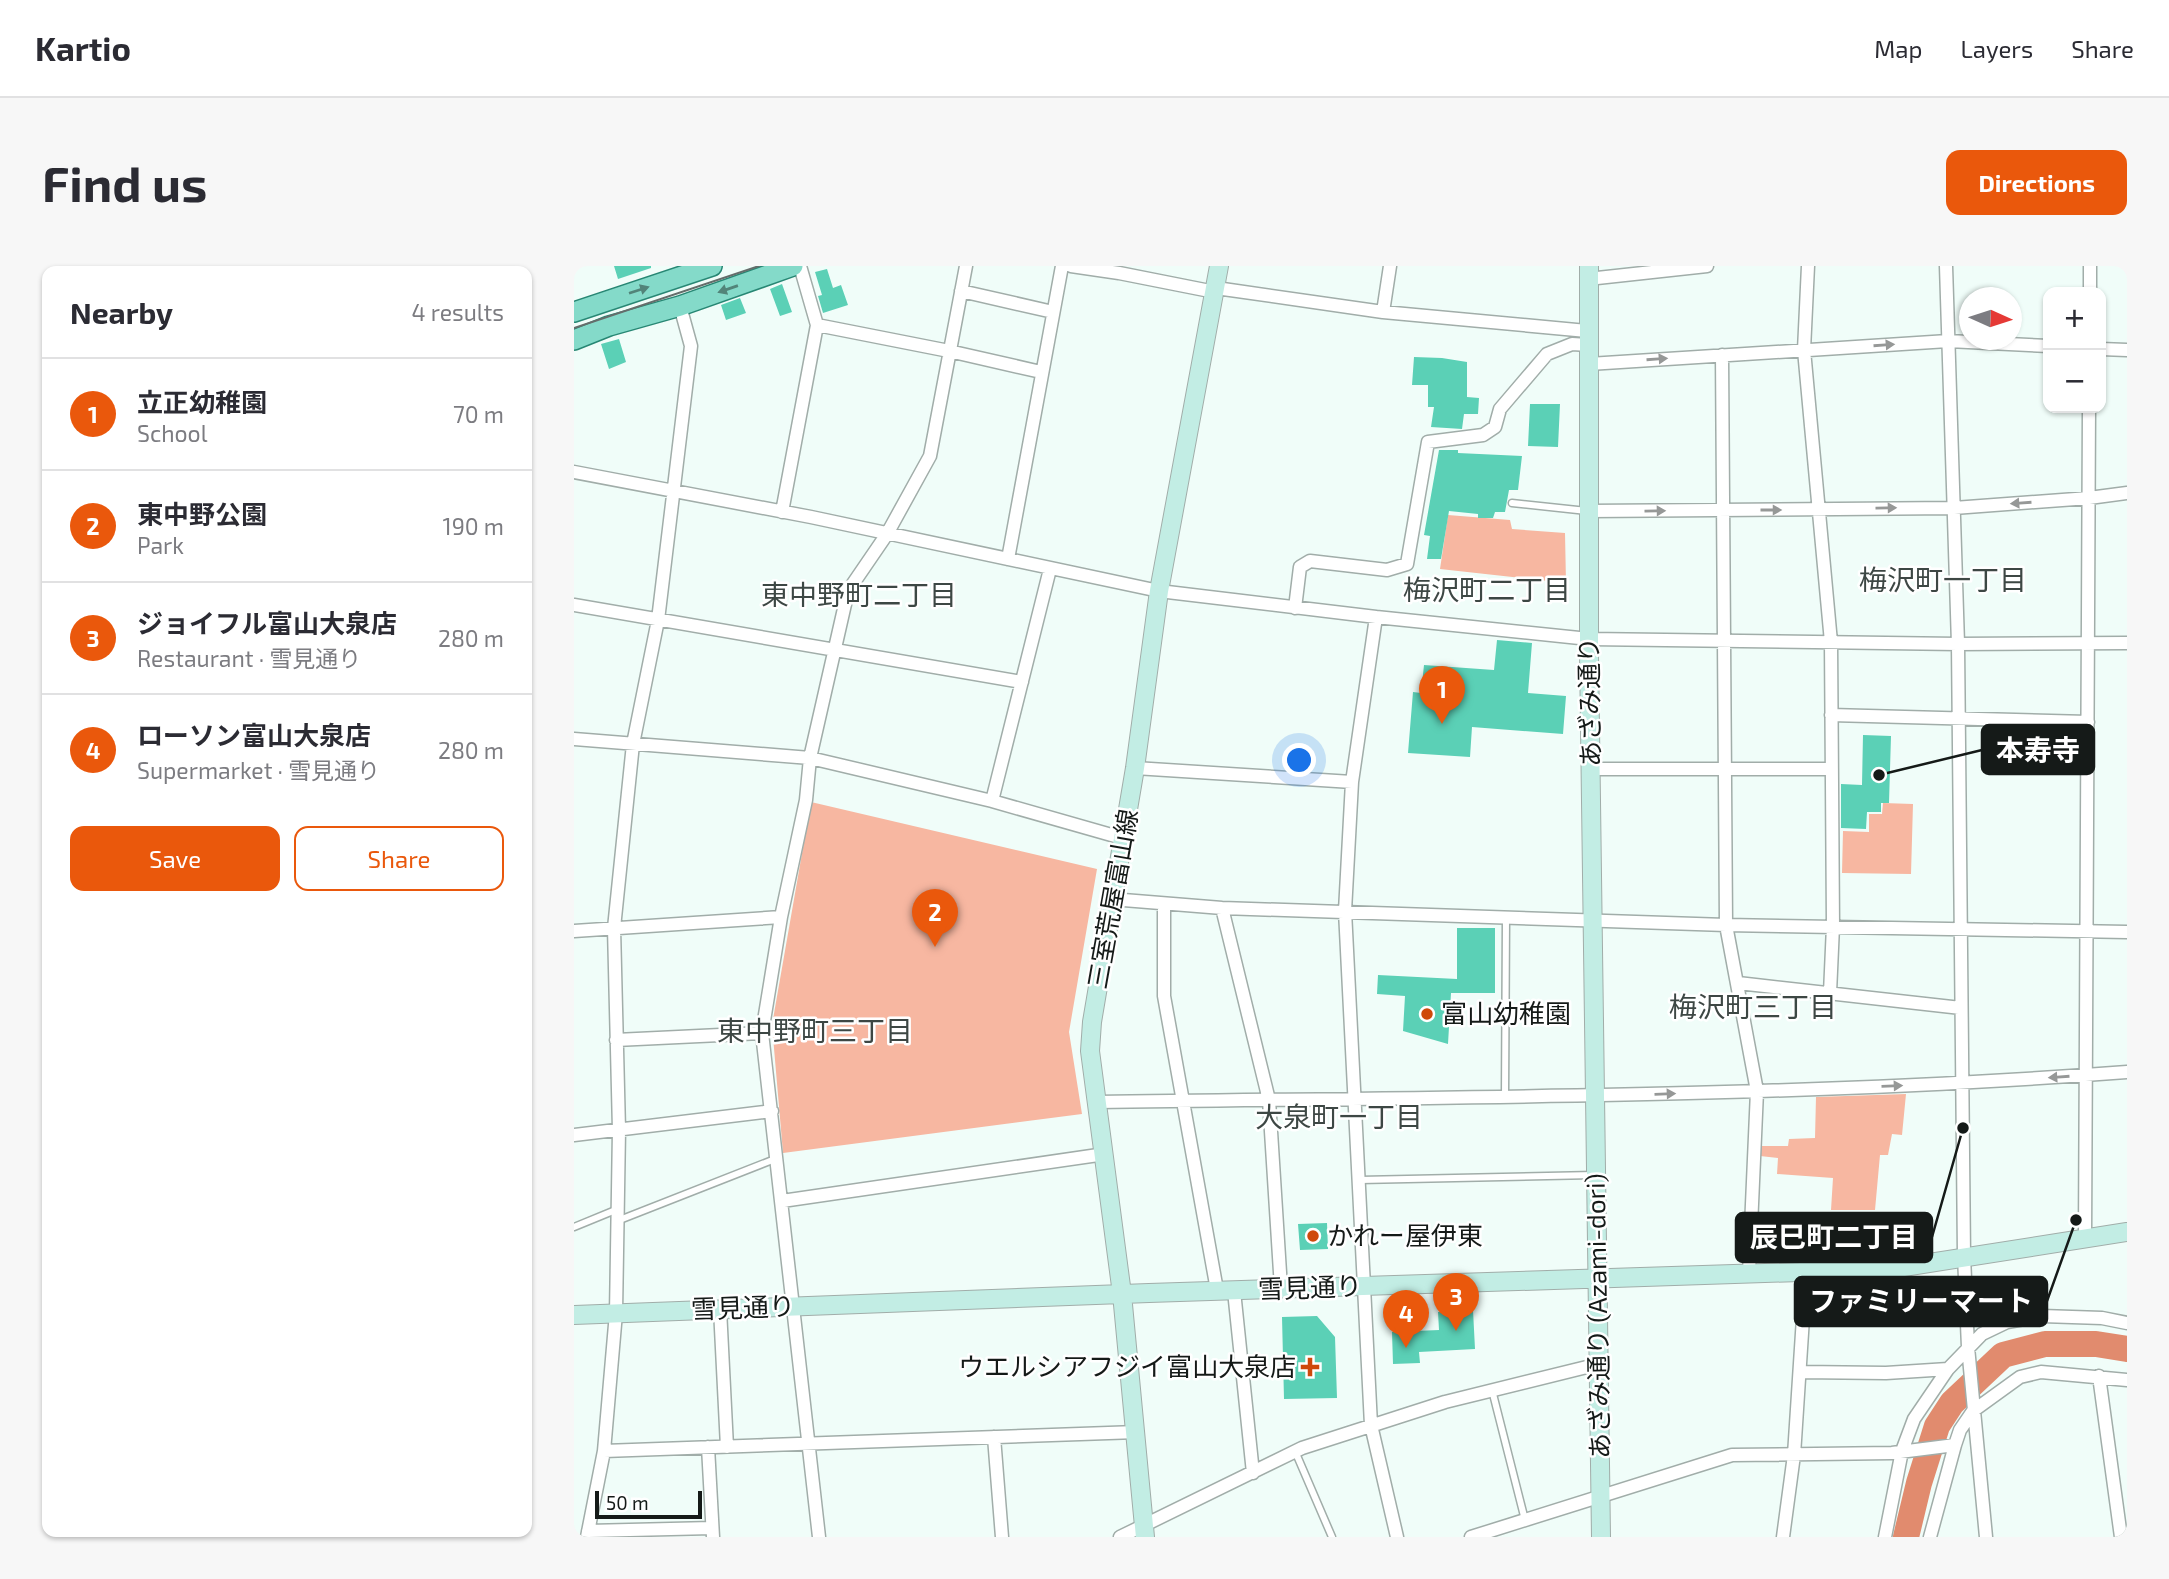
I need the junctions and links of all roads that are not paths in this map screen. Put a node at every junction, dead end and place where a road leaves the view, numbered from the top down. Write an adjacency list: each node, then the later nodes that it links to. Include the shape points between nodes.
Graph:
1 (712, 266): 18 (main road, one-way to 1)
2 (793, 266): 17 (main road, one-way to 17)
3 (800, 266): 21 (street)
4 (966, 266): 16 (street)
5 (1062, 266): 19 (street)
6 (1071, 266): 15 (street)
7 (1219, 266): 15 (street, 三室荒屋富山線)
8 (1390, 266): 20 (street)
9 (1707, 266): 13 (street)
10 (1808, 266): 27 (street)
11 (1946, 266): 24 (street)
12 (2090, 266): 14 (street)
13 (1589, 272): 22 (street, あざみ通り)
14 (2090, 287)
15 (1215, 290): 20 (street); 47 (street, 三室荒屋富山線)
16 (961, 291): 19 (street); 29 (street)
17 (680, 306): 23 (main road); 35 (street, via 691,346)
18 (574, 312)
19 (1053, 312): 32 (street)
20 (1383, 312): 22 (street)
21 (817, 326): 29 (street); 43 (street)
22 (1588, 338): 31 (street, あざみ通り); 49 (street, via 1548,354 1500,409 1494,427 1483,435 1428,442 1407,564 1387,570 1310,561 1300,567)
23 (574, 340)
24 (1948, 341): 25 (street); 27 (street, one-way to 24); 39 (street)
25 (2043, 346)
26 (2106, 349): 28 (street)
27 (1804, 350): 30 (street); 41 (street)
28 (2127, 350)
29 (949, 351): 32 (street); 44 (street, via 930,456)
30 (1722, 355): 31 (street, one-way to 30); 40 (street)
31 (1588, 364): 42 (street, あざみ通り)
32 (1041, 372): 45 (street)
33 (2089, 413): 37 (street)
34 (574, 472): 35 (street)
35 (674, 492): 43 (street); 51 (street)
36 (2127, 493): 37 (street)
37 (2089, 498): 39 (street, one-way to 39); 55 (street)
38 (1512, 503): 42 (lane)
39 (1954, 508): 41 (street, one-way to 39); 57 (street)
40 (1722, 510): 41 (street, one-way to 41); 42 (street, one-way to 40); 53 (street)
41 (1819, 510): 54 (street)
42 (1589, 511): 52 (street, あざみ通り)
43 (782, 512): 44 (street)
44 (887, 534): 45 (street); 58 (street, via 848,591)
45 (1008, 559): 46 (street)
46 (1050, 569): 47 (street); 59 (street)
47 (1160, 591): 49 (street); 66 (street, 三室荒屋富山線)
48 (574, 604): 51 (street)
49 (1295, 608): 50 (street)
50 (1376, 617): 52 (street); 70 (street)
51 (658, 620): 58 (street); 64 (street)
52 (1588, 639): 53 (street); 67 (street, あざみ通り)
53 (1723, 640): 54 (street); 68 (street)
54 (1832, 642): 57 (street); 60 (street)
55 (2088, 642): 56 (street); 57 (street); 62 (street)
56 (2127, 643)
57 (1958, 644): 61 (street)
58 (835, 650): 59 (street); 65 (street)
59 (1023, 682): 71 (street)
60 (1831, 715): 61 (street); 69 (street)
61 (1959, 719): 62 (street); 83 (street)
62 (2088, 722): 85 (street)
63 (574, 739): 64 (street)
64 (633, 744): 65 (street); 82 (street)
65 (810, 758): 71 (street); 77 (street, via 806,800)
66 (1135, 768): 70 (street); 72 (street, 三室荒屋富山線)
67 (1590, 769): 68 (street); 79 (street, あざみ通り)
68 (1726, 769): 69 (street); 80 (street)
69 (1832, 769): 81 (street)
70 (1352, 782): 76 (street)
71 (992, 801): 72 (street)
72 (1122, 838): 73 (street, 三室荒屋富山線)
73 (1111, 900): 74 (street); 101 (street, 三室荒屋富山線, via 1090,1051)
74 (1164, 905): 75 (street); 100 (street, via 1164,996)
75 (1222, 908): 76 (street); 99 (street)
76 (1345, 911): 78 (street); 98 (street)
77 (781, 917): 82 (street); 90 (street)
78 (1506, 917): 79 (street); 97 (lane)
79 (1592, 920): 80 (street); 96 (street, あざみ通り)
80 (1726, 925): 81 (street); 87 (street)
81 (1833, 926): 83 (street); 88 (street)
82 (614, 928): 84 (street); 91 (street)
83 (1960, 928): 85 (street); 89 (street)
84 (574, 931)
85 (2086, 931): 86 (street); 93 (street)
86 (2127, 932)
87 (1738, 983): 88 (street); 95 (street)
88 (1830, 993): 89 (street)
89 (1961, 1007): 94 (street)
90 (762, 1032): 91 (street); 102 (street)
91 (616, 1040): 103 (street)
92 (2127, 1072): 93 (street)
93 (2085, 1075): 94 (street, one-way to 94); 113 (street)
94 (1961, 1083): 95 (street, one-way to 94); 114 (street)
95 (1756, 1091): 96 (street, one-way to 95); 115 (street)
96 (1596, 1096): 97 (street); 107 (street, あざみ通り (Azami-dori))
97 (1505, 1097): 98 (street)
98 (1354, 1099): 99 (street); 108 (street)
99 (1269, 1100): 100 (street); 119 (street)
100 (1184, 1101): 101 (street); 120 (street)
101 (1098, 1102): 105 (street, 三室荒屋富山線)
102 (772, 1111): 103 (street); 106 (street)
103 (619, 1130): 104 (street); 110 (street)
104 (574, 1135)
105 (1105, 1154): 109 (street); 121 (street, 三室荒屋富山線)
106 (777, 1158): 109 (street); 110 (lane)
107 (1596, 1175): 108 (lane); 117 (street, あざみ通り (Azami-dori))
108 (1359, 1180): 118 (street)
109 (782, 1201): 122 (street)
110 (618, 1215): 111 (lane); 124 (street)
111 (574, 1227)
112 (2127, 1232): 113 (street, 雪見通り)
113 (2085, 1239): 114 (street, 雪見通り)
114 (1964, 1256): 116 (street, 雪見通り, via 1891,1269); 127 (street)
115 (1749, 1272): 116 (street, 雪見通り); 117 (street, 雪見通り)
116 (1806, 1272): 130 (street)
117 (1598, 1277): 118 (street, 雪見通り); 128 (street, あざみ通り (Azami-dori))
118 (1364, 1286): 119 (street, 雪見通り); 135 (street)
119 (1281, 1289): 120 (street, 雪見通り)
120 (1225, 1291): 121 (street, 雪見通り); 146 (street)
121 (1122, 1294): 122 (street, 雪見通り); 136 (street, 三室荒屋富山線)
122 (794, 1306): 123 (street, 雪見通り); 138 (street)
123 (720, 1309): 124 (street, 雪見通り); 141 (street)
124 (616, 1313): 125 (street, 雪見通り); 142 (street)
125 (574, 1315)
126 (2127, 1323): 127 (street, via 2102,1318 2025,1317 1982,1334)
127 (1968, 1347): 129 (street); 134 (street)
128 (1599, 1364): 133 (street); 147 (street, あざみ通り (Azami-dori))
129 (1948, 1369): 130 (street); 144 (street, via 1914,1419)
130 (1801, 1372): 145 (street)
131 (2099, 1376): 132 (street); 134 (street, via 2041,1372 2020,1377); 163 (street)
132 (2127, 1380)
133 (1492, 1390): 135 (street); 148 (lane)
134 (1973, 1411): 139 (street); 162 (street)
135 (1371, 1425): 143 (street); 156 (street)
136 (1137, 1432): 137 (street); 149 (street, 三室荒屋富山線)
137 (994, 1437): 138 (street); 153 (street)
138 (809, 1444): 141 (street); 152 (street)
139 (1952, 1446): 144 (street); 161 (street)
140 (708, 1447): 141 (street); 142 (street); 150 (street)
141 (727, 1447)
142 (604, 1451): 151 (street)
143 (1296, 1451): 146 (street); 155 (lane)
144 (1902, 1451): 145 (street); 160 (street)
145 (1794, 1455): 147 (street, via 1732,1455); 159 (street)
146 (1253, 1473): 149 (street)
147 (1600, 1498): 148 (street); 158 (street, あざみ通り (Azami-dori))
148 (1525, 1521): 157 (street)
149 (1145, 1532): 154 (street)
150 (712, 1533): 151 (street)
151 (588, 1534)
152 (819, 1537)
153 (1002, 1537)
154 (1121, 1537)
155 (1332, 1537)
156 (1397, 1537)
157 (1471, 1537)
158 (1601, 1537)
159 (1783, 1537)
160 (1885, 1537)
161 (1930, 1537)
162 (1986, 1537)
163 (2121, 1537)

